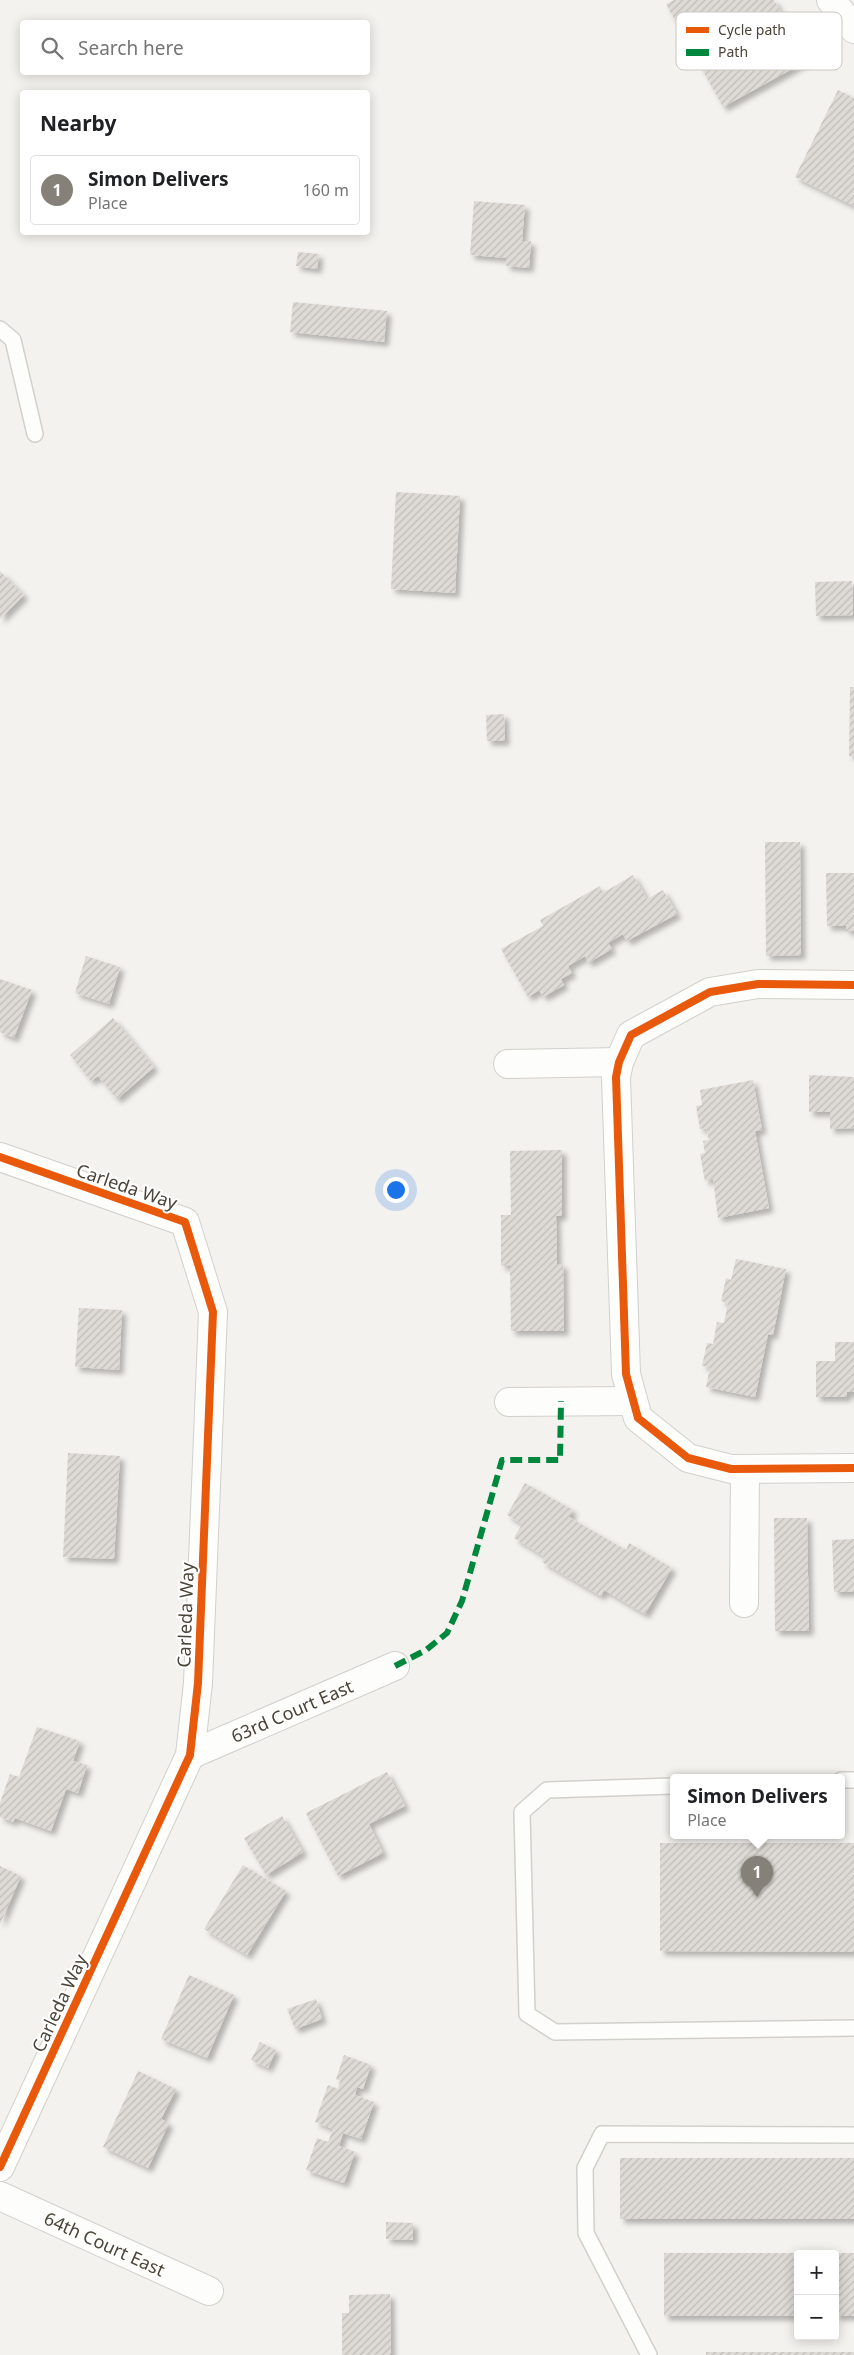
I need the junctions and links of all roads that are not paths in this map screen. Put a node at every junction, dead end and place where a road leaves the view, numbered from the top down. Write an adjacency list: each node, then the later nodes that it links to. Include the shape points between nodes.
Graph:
1 (831, 0): 2 (street)
2 (841, 12)
3 (842, 14): 4 (street)
4 (854, 29)
5 (0, 328): 6 (lane, via 13,340)
6 (35, 434)
7 (854, 985): 8 (street, via 758,984 710,992 631,1035)
8 (619, 1062): 9 (street); 11 (street, via 616,1077 626,1374)
9 (508, 1064)
10 (0, 1157): 17 (street, Carleda Way, via 185,1222 212,1312 198,1683)
11 (633, 1401): 12 (street); 14 (street, via 638,1418 688,1458 731,1469)
12 (509, 1402)
13 (854, 1468): 14 (street)
14 (745, 1469): 15 (street)
15 (744, 1603)
16 (395, 1666): 17 (street, 63rd Court East)
17 (190, 1755): 21 (street, Carleda Way)
18 (670, 1786): 19 (lane, via 547,1790 522,1812 527,2014 555,2032)
19 (854, 2028)
20 (854, 2135): 24 (lane, via 602,2134 585,2168 586,2233)
21 (0, 2167)
22 (0, 2196): 23 (street, 64th Court East)
23 (209, 2291)
24 (649, 2355)

